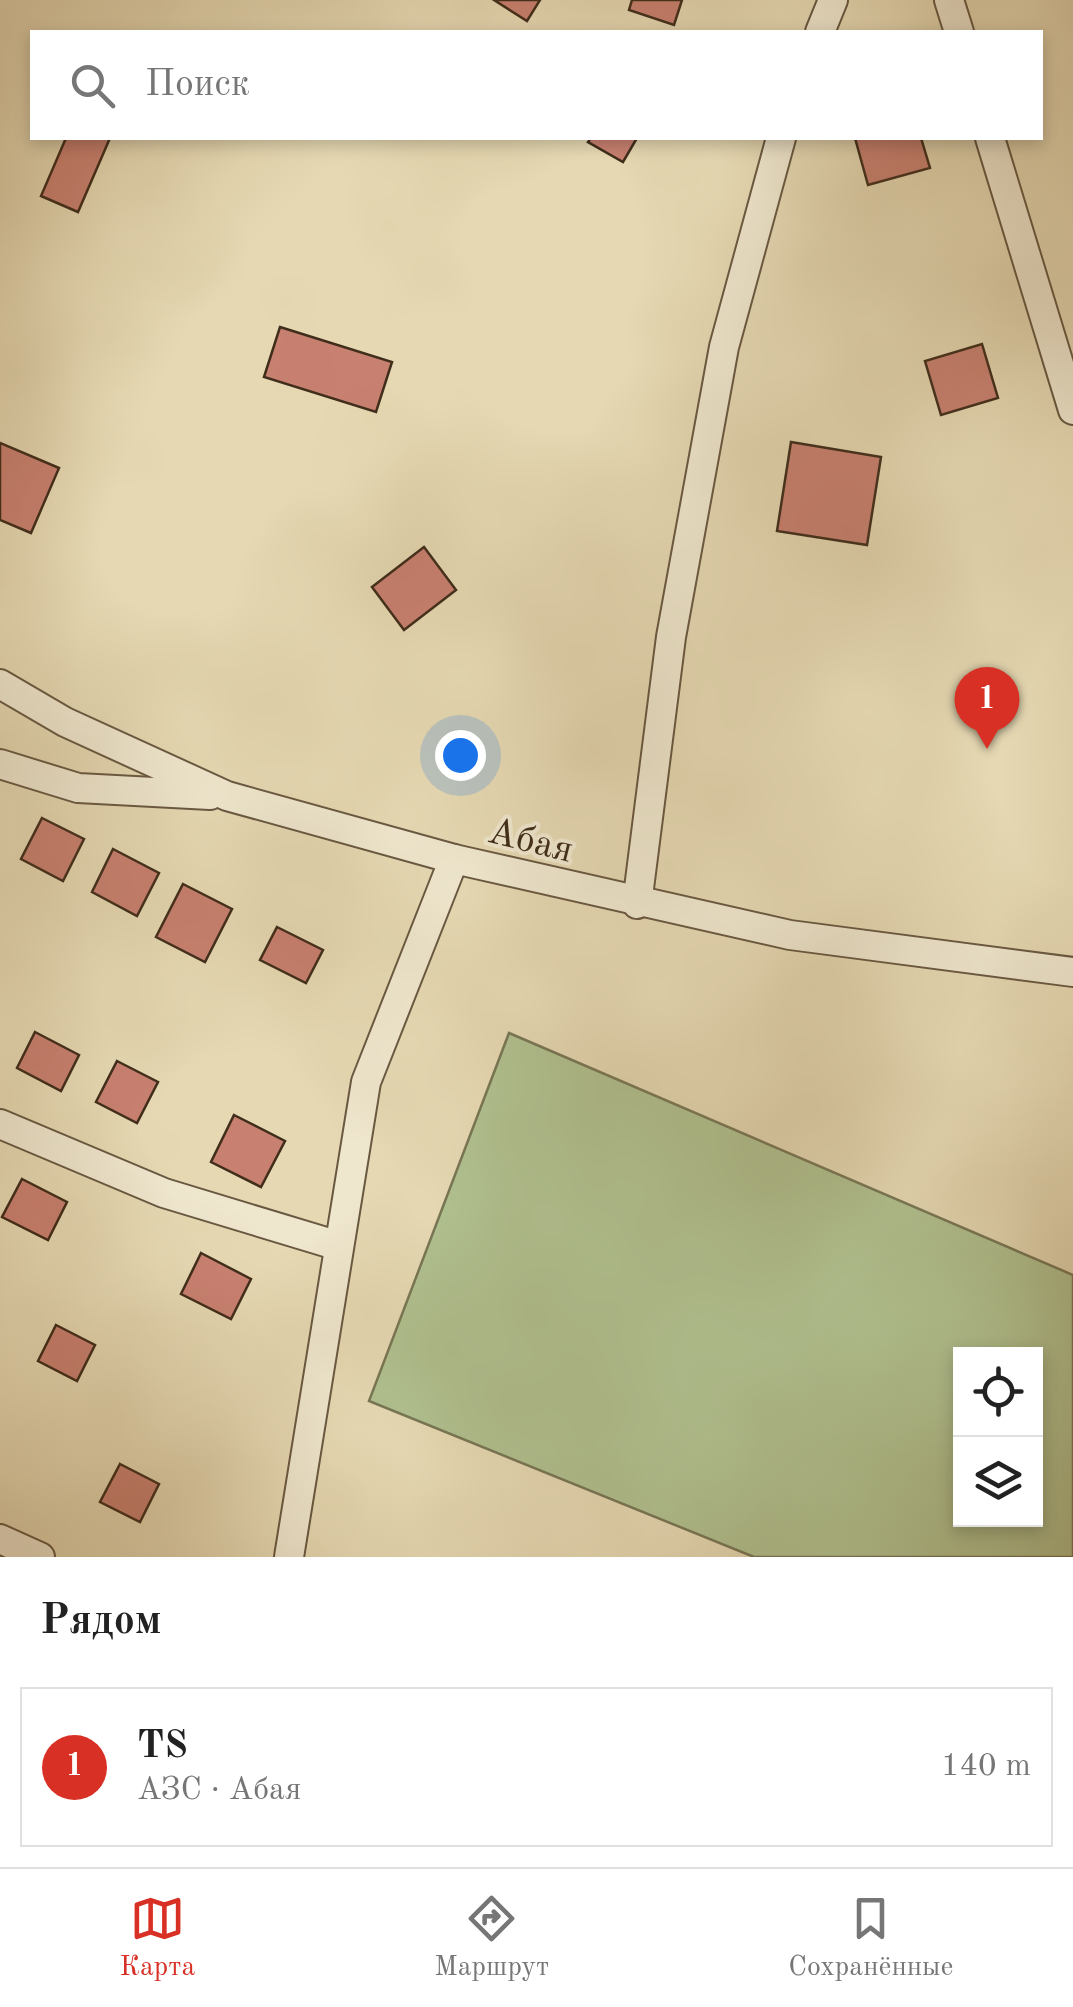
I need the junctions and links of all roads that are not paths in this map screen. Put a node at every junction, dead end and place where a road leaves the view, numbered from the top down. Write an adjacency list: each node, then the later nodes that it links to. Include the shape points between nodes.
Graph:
1 (832, 0): 3 (street)
2 (949, 0): 4 (street)
3 (821, 30)
4 (957, 30)
5 (779, 140): 12 (street, via 724,347 671,637)
6 (991, 140): 7 (street)
7 (1073, 410)
8 (0, 684): 10 (street, Абая)
9 (0, 764): 10 (street, via 78,788)
10 (227, 796): 11 (street, Абая)
11 (454, 859): 12 (street, Абая); 15 (street, via 366,1082)
12 (637, 904): 13 (street, Абая, via 790,935)
13 (1073, 972)
14 (0, 1124): 15 (street, via 164,1192)
15 (340, 1246): 18 (street)
16 (0, 1539): 17 (street)
17 (40, 1557)
18 (289, 1557)

